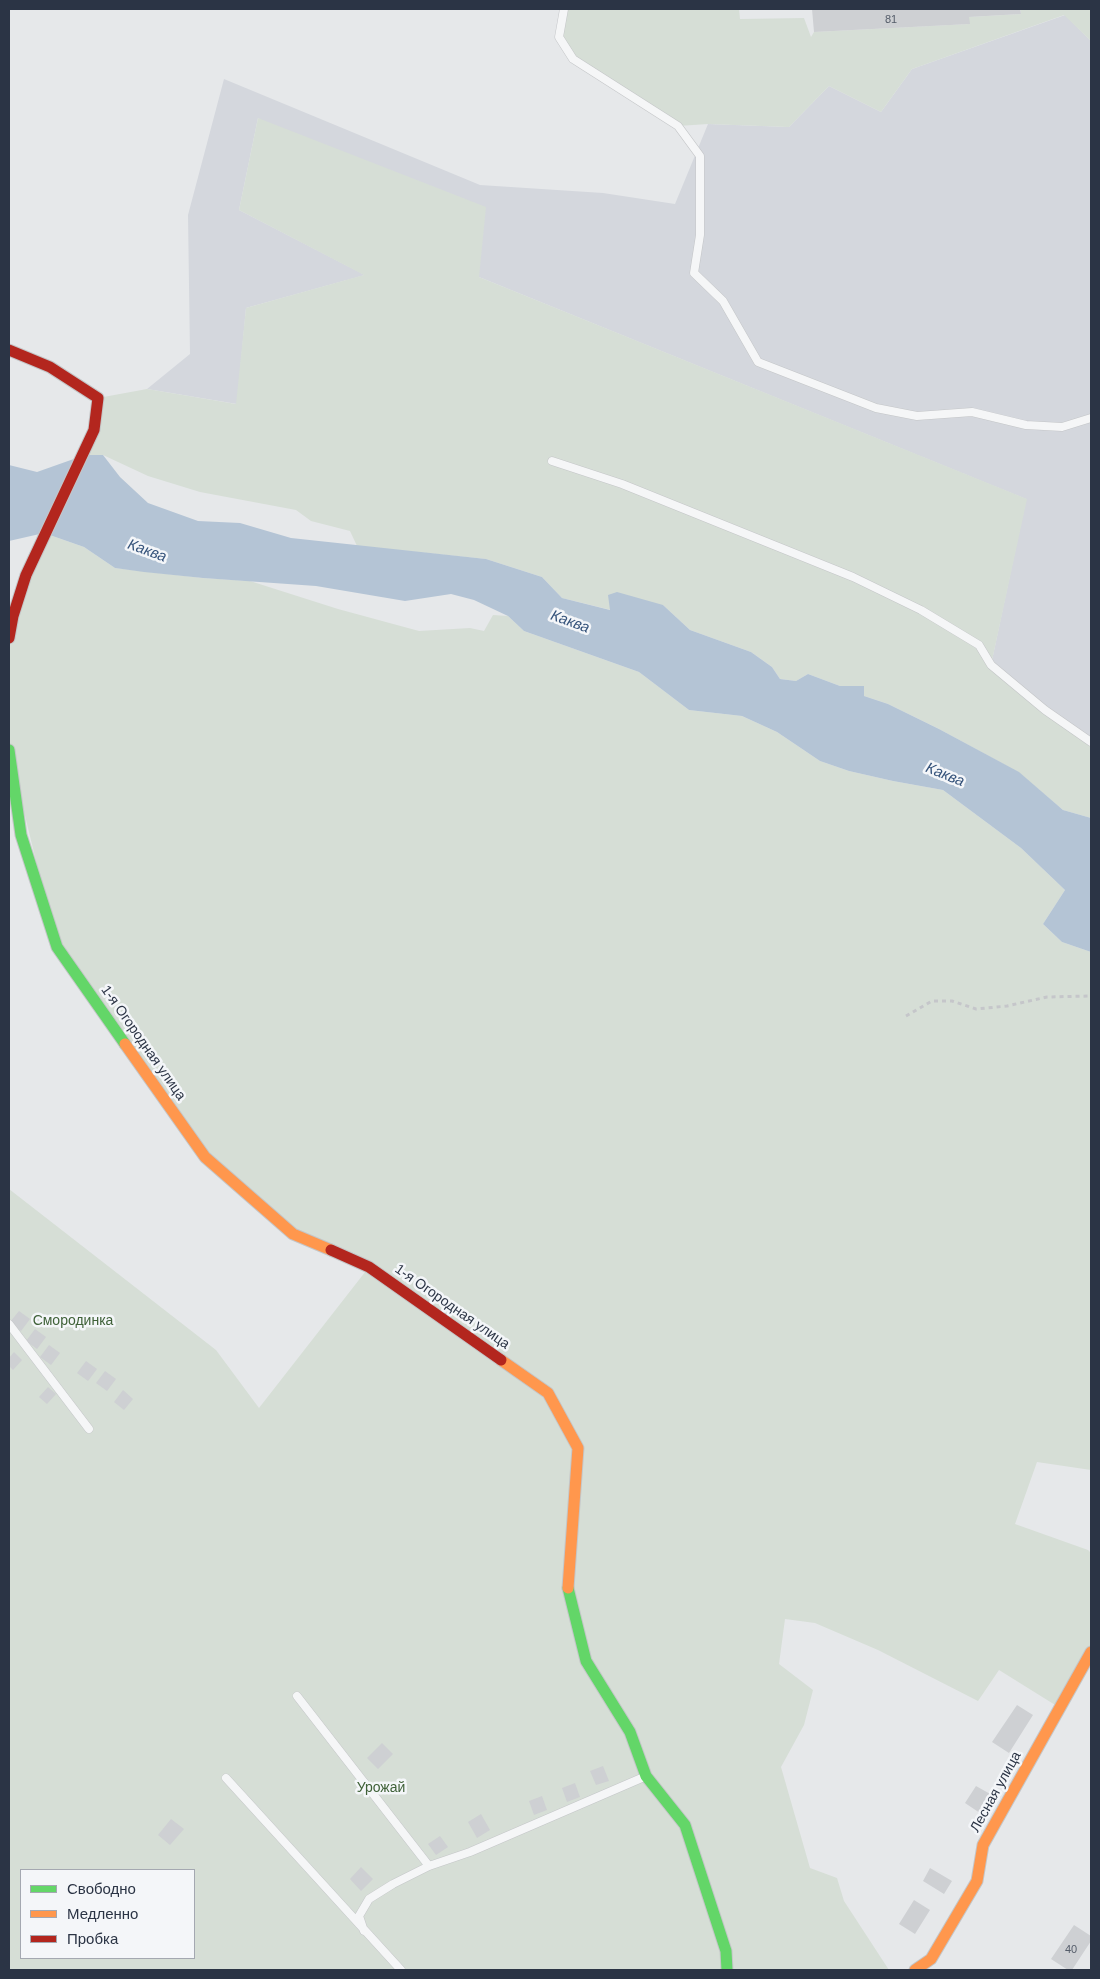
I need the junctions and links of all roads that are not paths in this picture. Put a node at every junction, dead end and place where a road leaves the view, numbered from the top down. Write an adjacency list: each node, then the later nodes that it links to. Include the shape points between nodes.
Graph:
1 (564, 9): 3 (lane, via 559,37 573,59 678,126 700,156 700,235 694,273 724,301 758,362 876,408 917,416 972,412 1026,425 1062,427)
2 (9, 350): 5 (street, via 50,367 98,398 94,430 26,575)
3 (1091, 418)
4 (552, 461): 6 (lane, via 622,484 853,577 921,610 979,645 991,665 1044,710)
5 (9, 638)
6 (1091, 742)
7 (9, 750): 12 (street, 1-я Огородная улица, via 21,835 57,947 205,1157 293,1234 370,1267 548,1393 578,1448 567,1584 586,1661 630,1732)
8 (9, 1324): 9 (lane)
9 (89, 1429)
10 (1091, 1652): 18 (street, Лесная улица, via 983,1845 977,1881 931,1959)
11 (297, 1696): 14 (lane)
12 (646, 1776): 14 (lane, via 470,1852); 17 (street, 1-я Огородная улица, via 685,1825 726,1951)
13 (226, 1778): 15 (lane)
14 (429, 1866): 15 (lane, via 369,1898 359,1916)
15 (364, 1931): 16 (lane)
16 (401, 1970)
17 (727, 1970)
18 (916, 1970)

